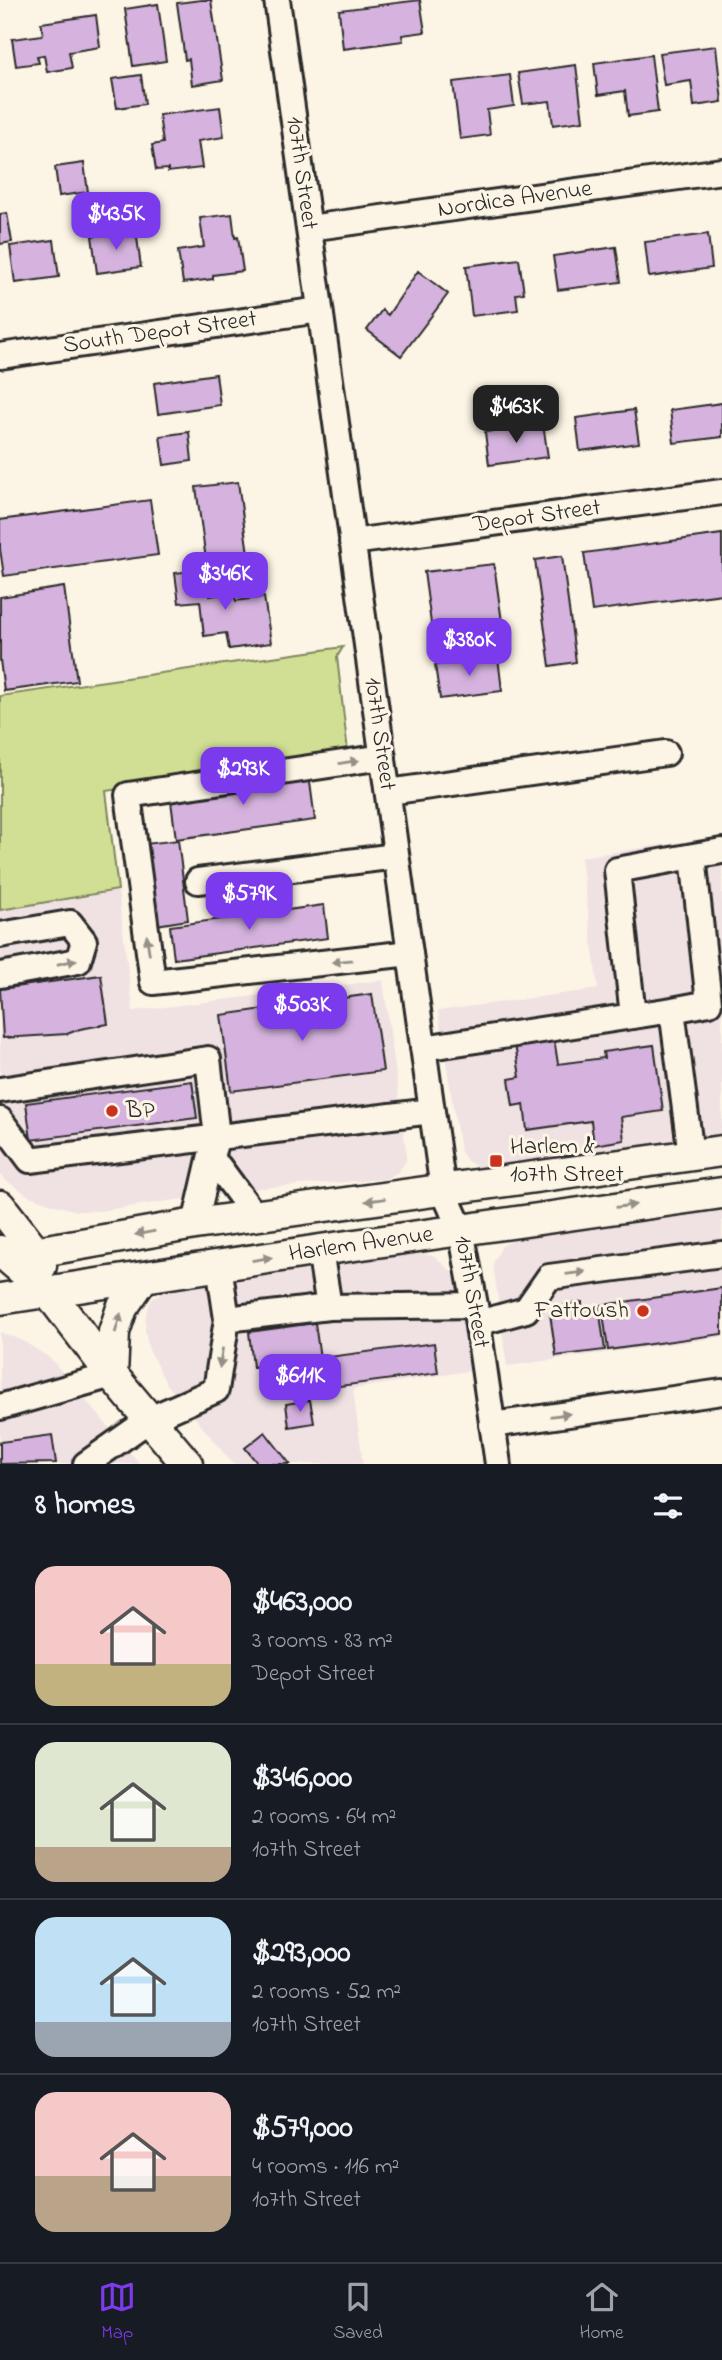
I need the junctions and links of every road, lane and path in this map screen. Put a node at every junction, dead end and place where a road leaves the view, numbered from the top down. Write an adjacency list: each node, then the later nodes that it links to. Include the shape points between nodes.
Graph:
1 (277, 0): 3 (street, 107th Street)
2 (722, 171): 3 (street, Nordica Avenue)
3 (309, 228): 4 (street, 107th Street)
4 (320, 310): 5 (street, South Depot Street); 7 (street, 107th Street)
5 (0, 356)
6 (722, 492): 7 (street, Depot Street)
7 (352, 542): 9 (street, 107th Street)
8 (666, 754): 10 (street)
9 (383, 757): 10 (street, 107th Street); 17 (street, one-way to 9, via 153,982 128,795)
10 (387, 792): 12 (street, 107th Street)
11 (722, 851): 13 (street)
12 (396, 856): 14 (street); 17 (street, 107th Street)
13 (693, 856): 16 (street); 20 (street, via 617,870)
14 (198, 881)
15 (0, 935): 18 (street, one-way to 15, via 78,961 84,941 70,923)
16 (713, 948): 19 (street, via 709,1003)
17 (410, 953): 21 (street, 107th Street)
18 (0, 975)
19 (672, 1010): 20 (street); 27 (street)
20 (633, 1016): 21 (street)
21 (423, 1048): 23 (street, 107th Street)
22 (0, 1090): 25 (street, via 208,1059)
23 (432, 1111): 25 (street); 28 (street, 107th Street)
24 (0, 1120): 25 (street, via 30,1160)
25 (214, 1148): 31 (street, via 219,1167); 32 (street)
26 (722, 1151): 27 (main road, Harlem Avenue)
27 (691, 1155): 28 (main road, Harlem Avenue)
28 (443, 1191): 31 (main road, Harlem Avenue, one-way to 31); 33 (street, 107th Street)
29 (722, 1193): 33 (main road, Harlem Avenue, one-way to 29)
30 (0, 1206): 35 (main road)
31 (255, 1216): 32 (main road, Harlem Avenue)
32 (195, 1224): 35 (main road, Harlem Avenue, one-way to 35)
33 (461, 1230): 34 (main road, Harlem Avenue); 43 (street, 107th Street)
34 (320, 1250): 38 (main road, Harlem Avenue, one-way to 34); 42 (street)
35 (36, 1252): 36 (main road, Harlem Avenue); 40 (main road)
36 (1, 1254): 40 (main road)
37 (722, 1254): 43 (street, one-way to 37, via 526,1310 549,1277)
38 (219, 1266): 39 (main road, Harlem Avenue); 44 (street)
39 (143, 1279): 40 (main road, Harlem Avenue); 45 (main road, one-way to 39, via 114,1332 122,1308)
40 (49, 1293): 41 (main road, Harlem Avenue); 45 (main road)
41 (0, 1300)
42 (329, 1307): 43 (street); 44 (street)
43 (477, 1314): 49 (street, 107th Street)
44 (227, 1319): 48 (street, one-way to 48, via 216,1390)
45 (112, 1375): 47 (street); 48 (main road)
46 (722, 1392): 49 (street, one-way to 46)
47 (0, 1406)
48 (150, 1419): 50 (street); 51 (main road)
49 (492, 1425): 52 (street, 107th Street)
50 (86, 1464)
51 (187, 1464)
52 (498, 1464)

